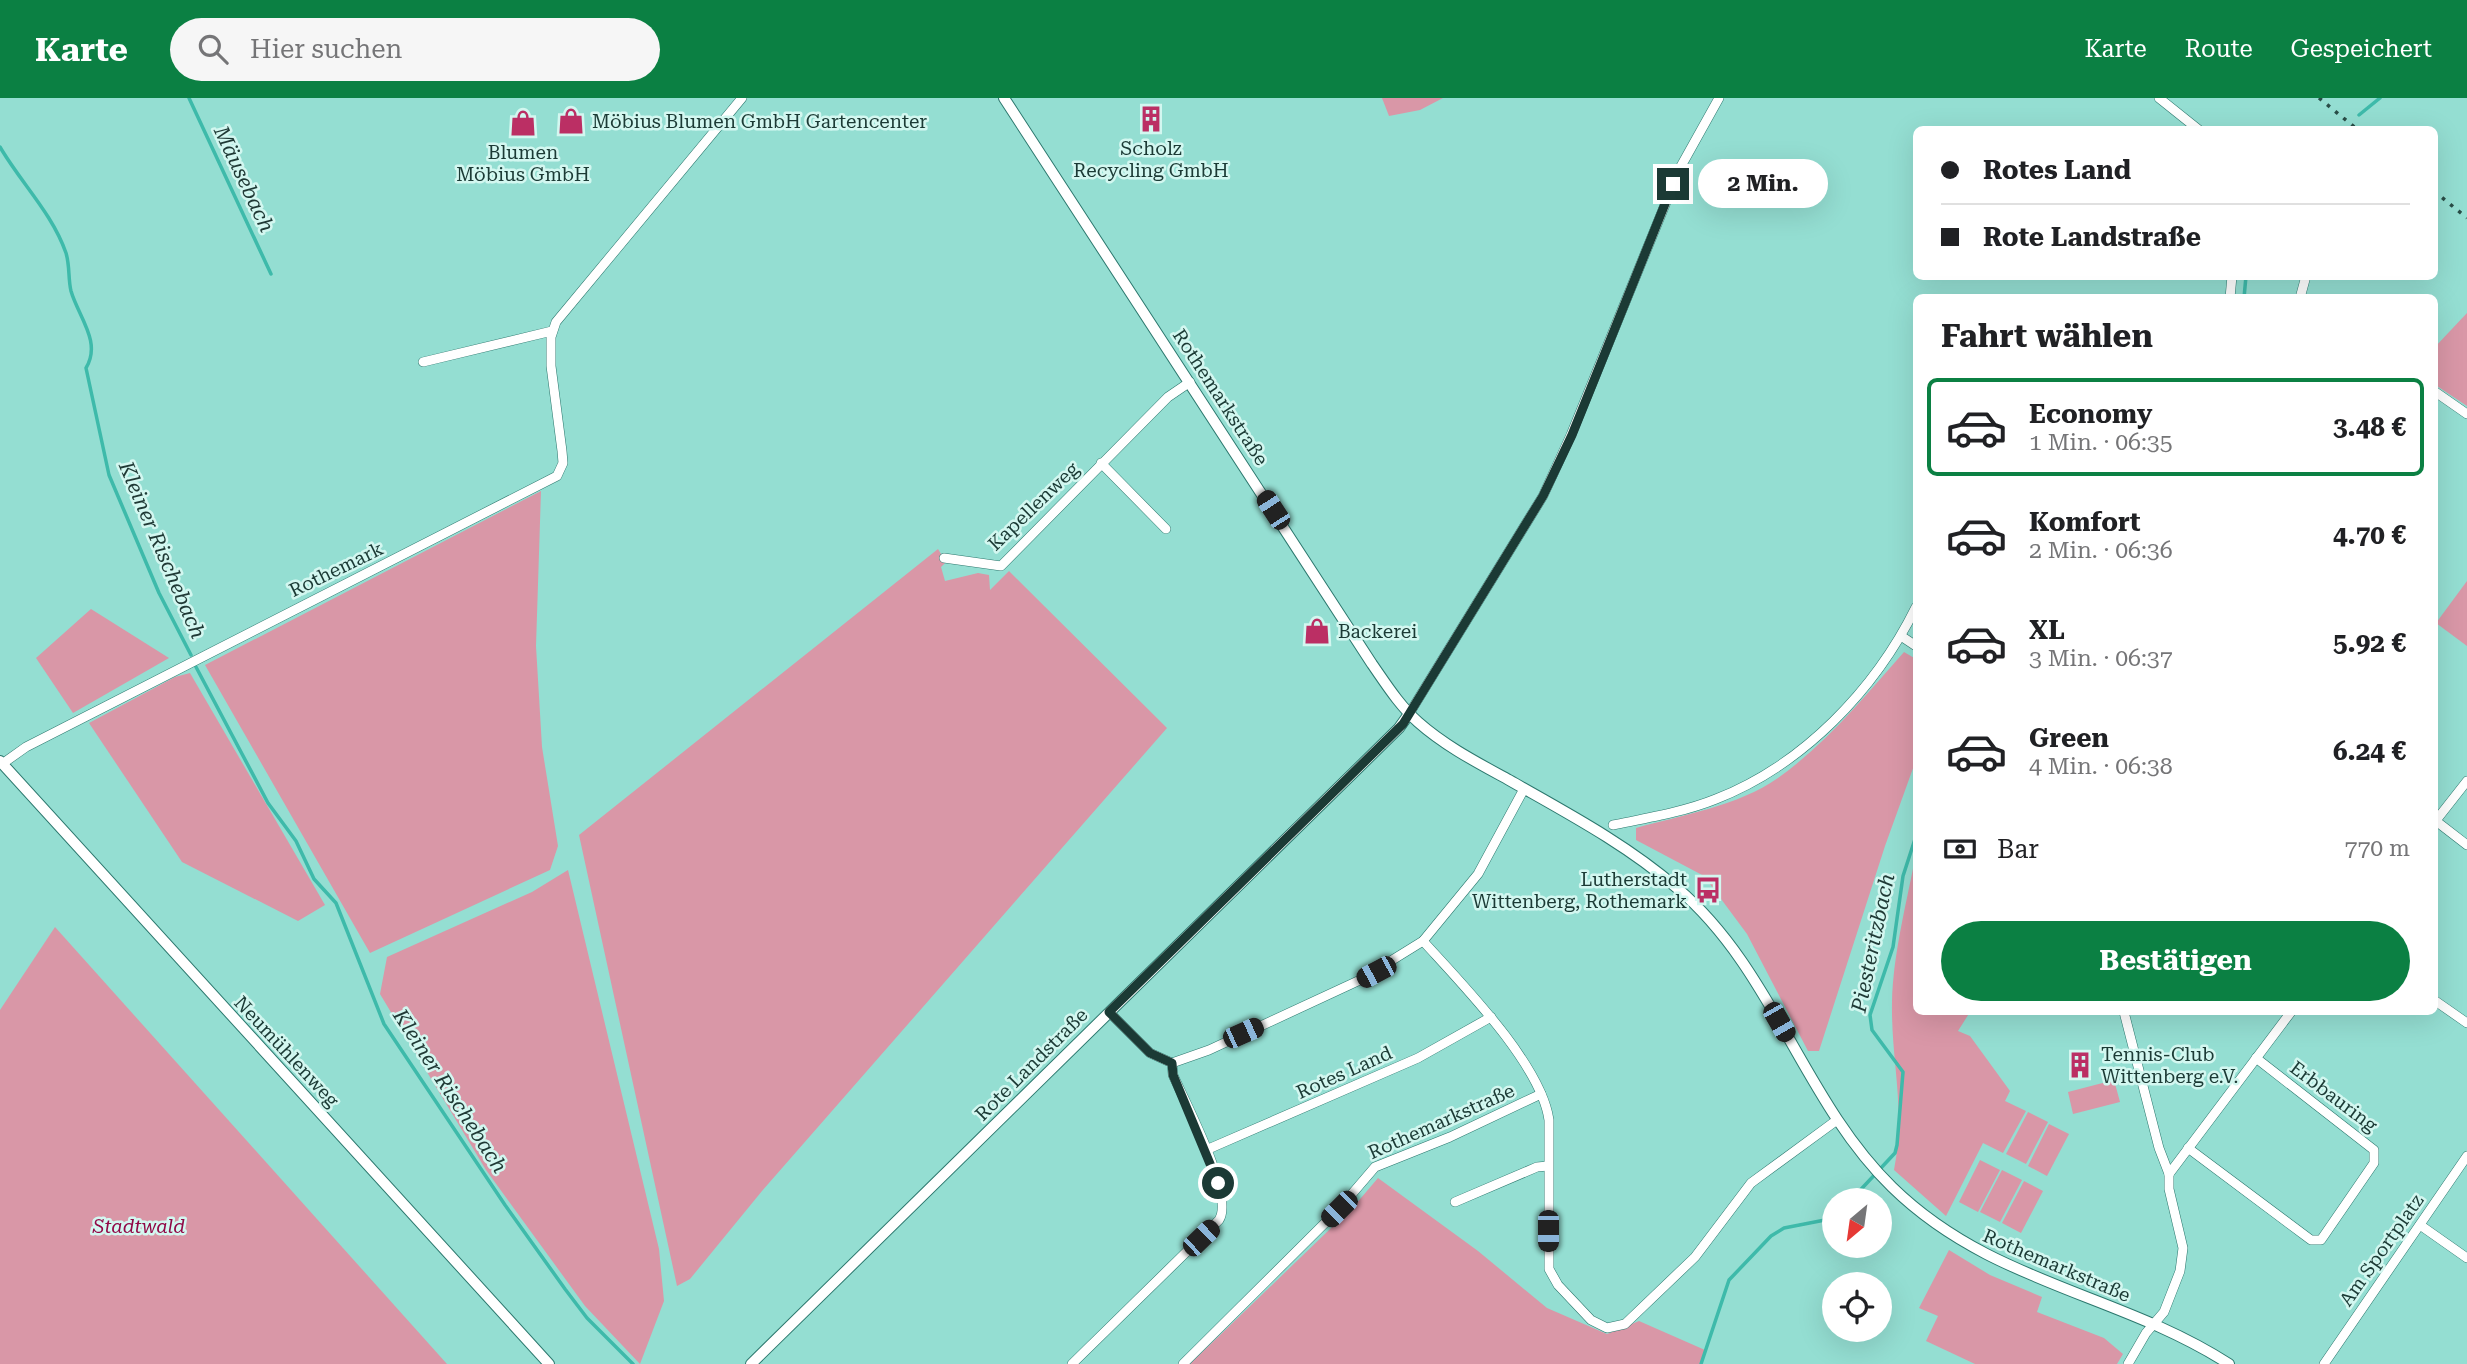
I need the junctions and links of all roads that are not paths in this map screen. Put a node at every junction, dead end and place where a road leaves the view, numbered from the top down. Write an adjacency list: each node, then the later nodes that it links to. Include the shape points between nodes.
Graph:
1 (743, 98): 6 (street)
2 (1004, 98): 8 (street, Rothemarkstraße)
3 (1719, 98): 17 (street, Rote Landstraße, via 1680,168 1543,496)
4 (2159, 98): 5 (street)
5 (2194, 126)
6 (552, 331): 7 (street); 18 (street, Rothemark, via 551,366 562,451 557,476)
7 (423, 362)
8 (1190, 382): 11 (street, Kapellenweg, via 1174,391); 17 (street, Rothemarkstraße, via 1371,664)
9 (2438, 394): 10 (street)
10 (2467, 414)
11 (1101, 463): 12 (street, Kapellenweg); 13 (street, Kapellenweg, via 1001,566)
12 (1166, 529)
13 (944, 558)
14 (1913, 613): 15 (street)
15 (1901, 636): 16 (street); 23 (street, via 1844,710 1778,767 1704,804)
16 (1913, 644)
17 (1409, 714): 20 (street, Rothemarkstraße, via 1442,740); 27 (street, Rote Landstraße)
18 (1, 762): 46 (street, Neumühlenweg)
19 (2467, 780): 21 (street)
20 (1524, 789): 25 (street, via 1478,874); 35 (street, Rothemarkstraße, via 1637,856 1696,905 1744,964)
21 (2438, 818)
22 (2438, 824): 24 (street)
23 (1613, 825)
24 (2467, 845)
25 (1423, 941): 30 (street); 33 (street, via 1360,980)
26 (2438, 1003): 31 (street)
27 (1109, 1012): 33 (street, via 1150,1053); 45 (street, Rote Landstraße)
28 (2125, 1015): 40 (street)
29 (2289, 1015): 32 (street)
30 (1491, 1017): 34 (street); 37 (street, Rotes Land, via 1418,1058)
31 (2467, 1023)
32 (2256, 1058): 36 (street); 36 (street, Erbbauring, via 2374,1150 2374,1163 2321,1240 2313,1242)
33 (1172, 1063): 37 (street)
34 (1541, 1094): 39 (street, via 1549,1120); 48 (street, Rothemarkstraße, via 1375,1167 1339,1209)
35 (1837, 1120): 39 (street, via 1751,1183 1695,1257 1635,1317 1616,1327 1599,1325 1552,1277); 44 (street, Rothemarkstraße, via 1885,1180 1927,1217 1989,1257)
36 (2188, 1148): 40 (street)
37 (1206, 1150): 47 (street, via 1224,1203 1223,1215)
38 (2467, 1156): 42 (street, Am Sportplatz)
39 (1548, 1166): 41 (street)
40 (2169, 1174): 44 (street, via 2183,1256 2168,1304)
41 (1455, 1202)
42 (2420, 1225): 43 (street); 51 (street, Am Sportplatz)
43 (2467, 1258)
44 (2153, 1325): 49 (street); 50 (street, Rothemarkstraße)
45 (759, 1362)
46 (549, 1364)
47 (1072, 1364)
48 (1183, 1364)
49 (2128, 1364)
50 (2229, 1364)
51 (2324, 1364)

